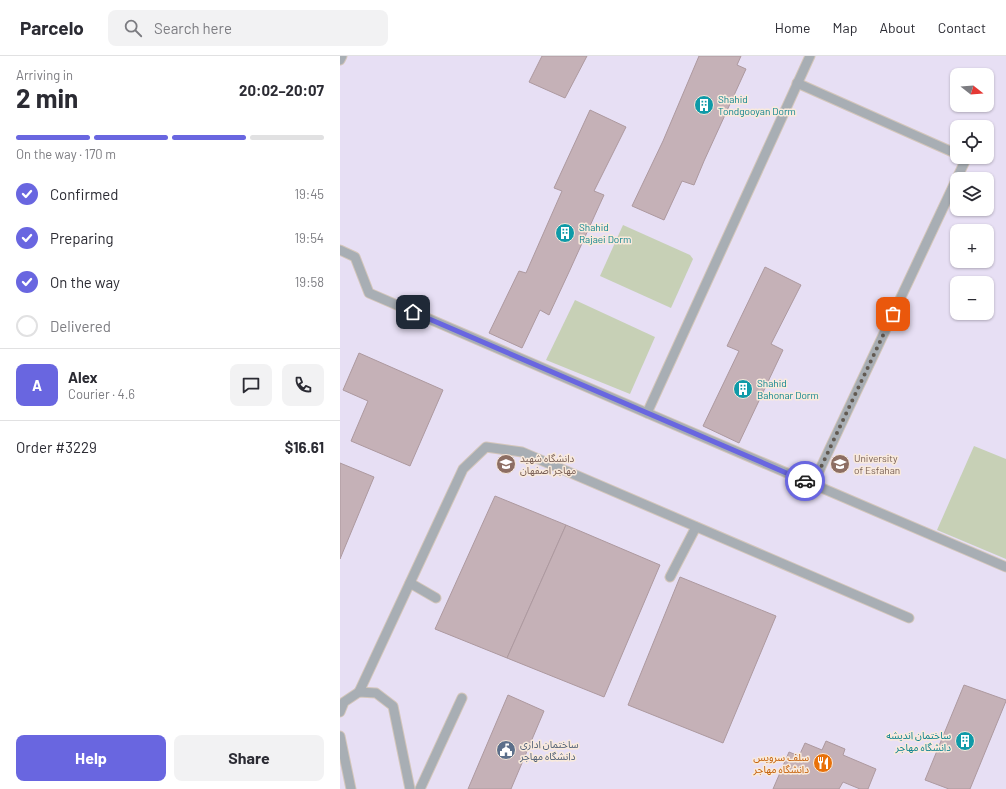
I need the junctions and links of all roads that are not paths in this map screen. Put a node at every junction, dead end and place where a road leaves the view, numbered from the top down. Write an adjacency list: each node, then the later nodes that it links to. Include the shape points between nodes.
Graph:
1 (342, 56): 3 (lane)
2 (810, 56): 4 (lane)
3 (340, 60)
4 (797, 83): 5 (lane); 8 (lane)
5 (950, 151)
6 (964, 164): 9 (lane)
7 (340, 250): 8 (lane, via 355,257 369,293)
8 (647, 413): 9 (lane)
9 (813, 484): 11 (lane)
10 (696, 527): 12 (lane); 13 (lane, via 522,452 486,447 463,469); 15 (lane)
11 (1006, 567)
12 (670, 577)
13 (410, 583): 14 (lane); 16 (lane)
14 (436, 598)
15 (909, 618)
16 (360, 692): 18 (lane, via 344,702); 21 (lane, via 376,693 393,706)
17 (462, 698): 22 (lane)
18 (340, 712)
19 (340, 736): 20 (lane)
20 (351, 789)
21 (410, 789)
22 (420, 789)

